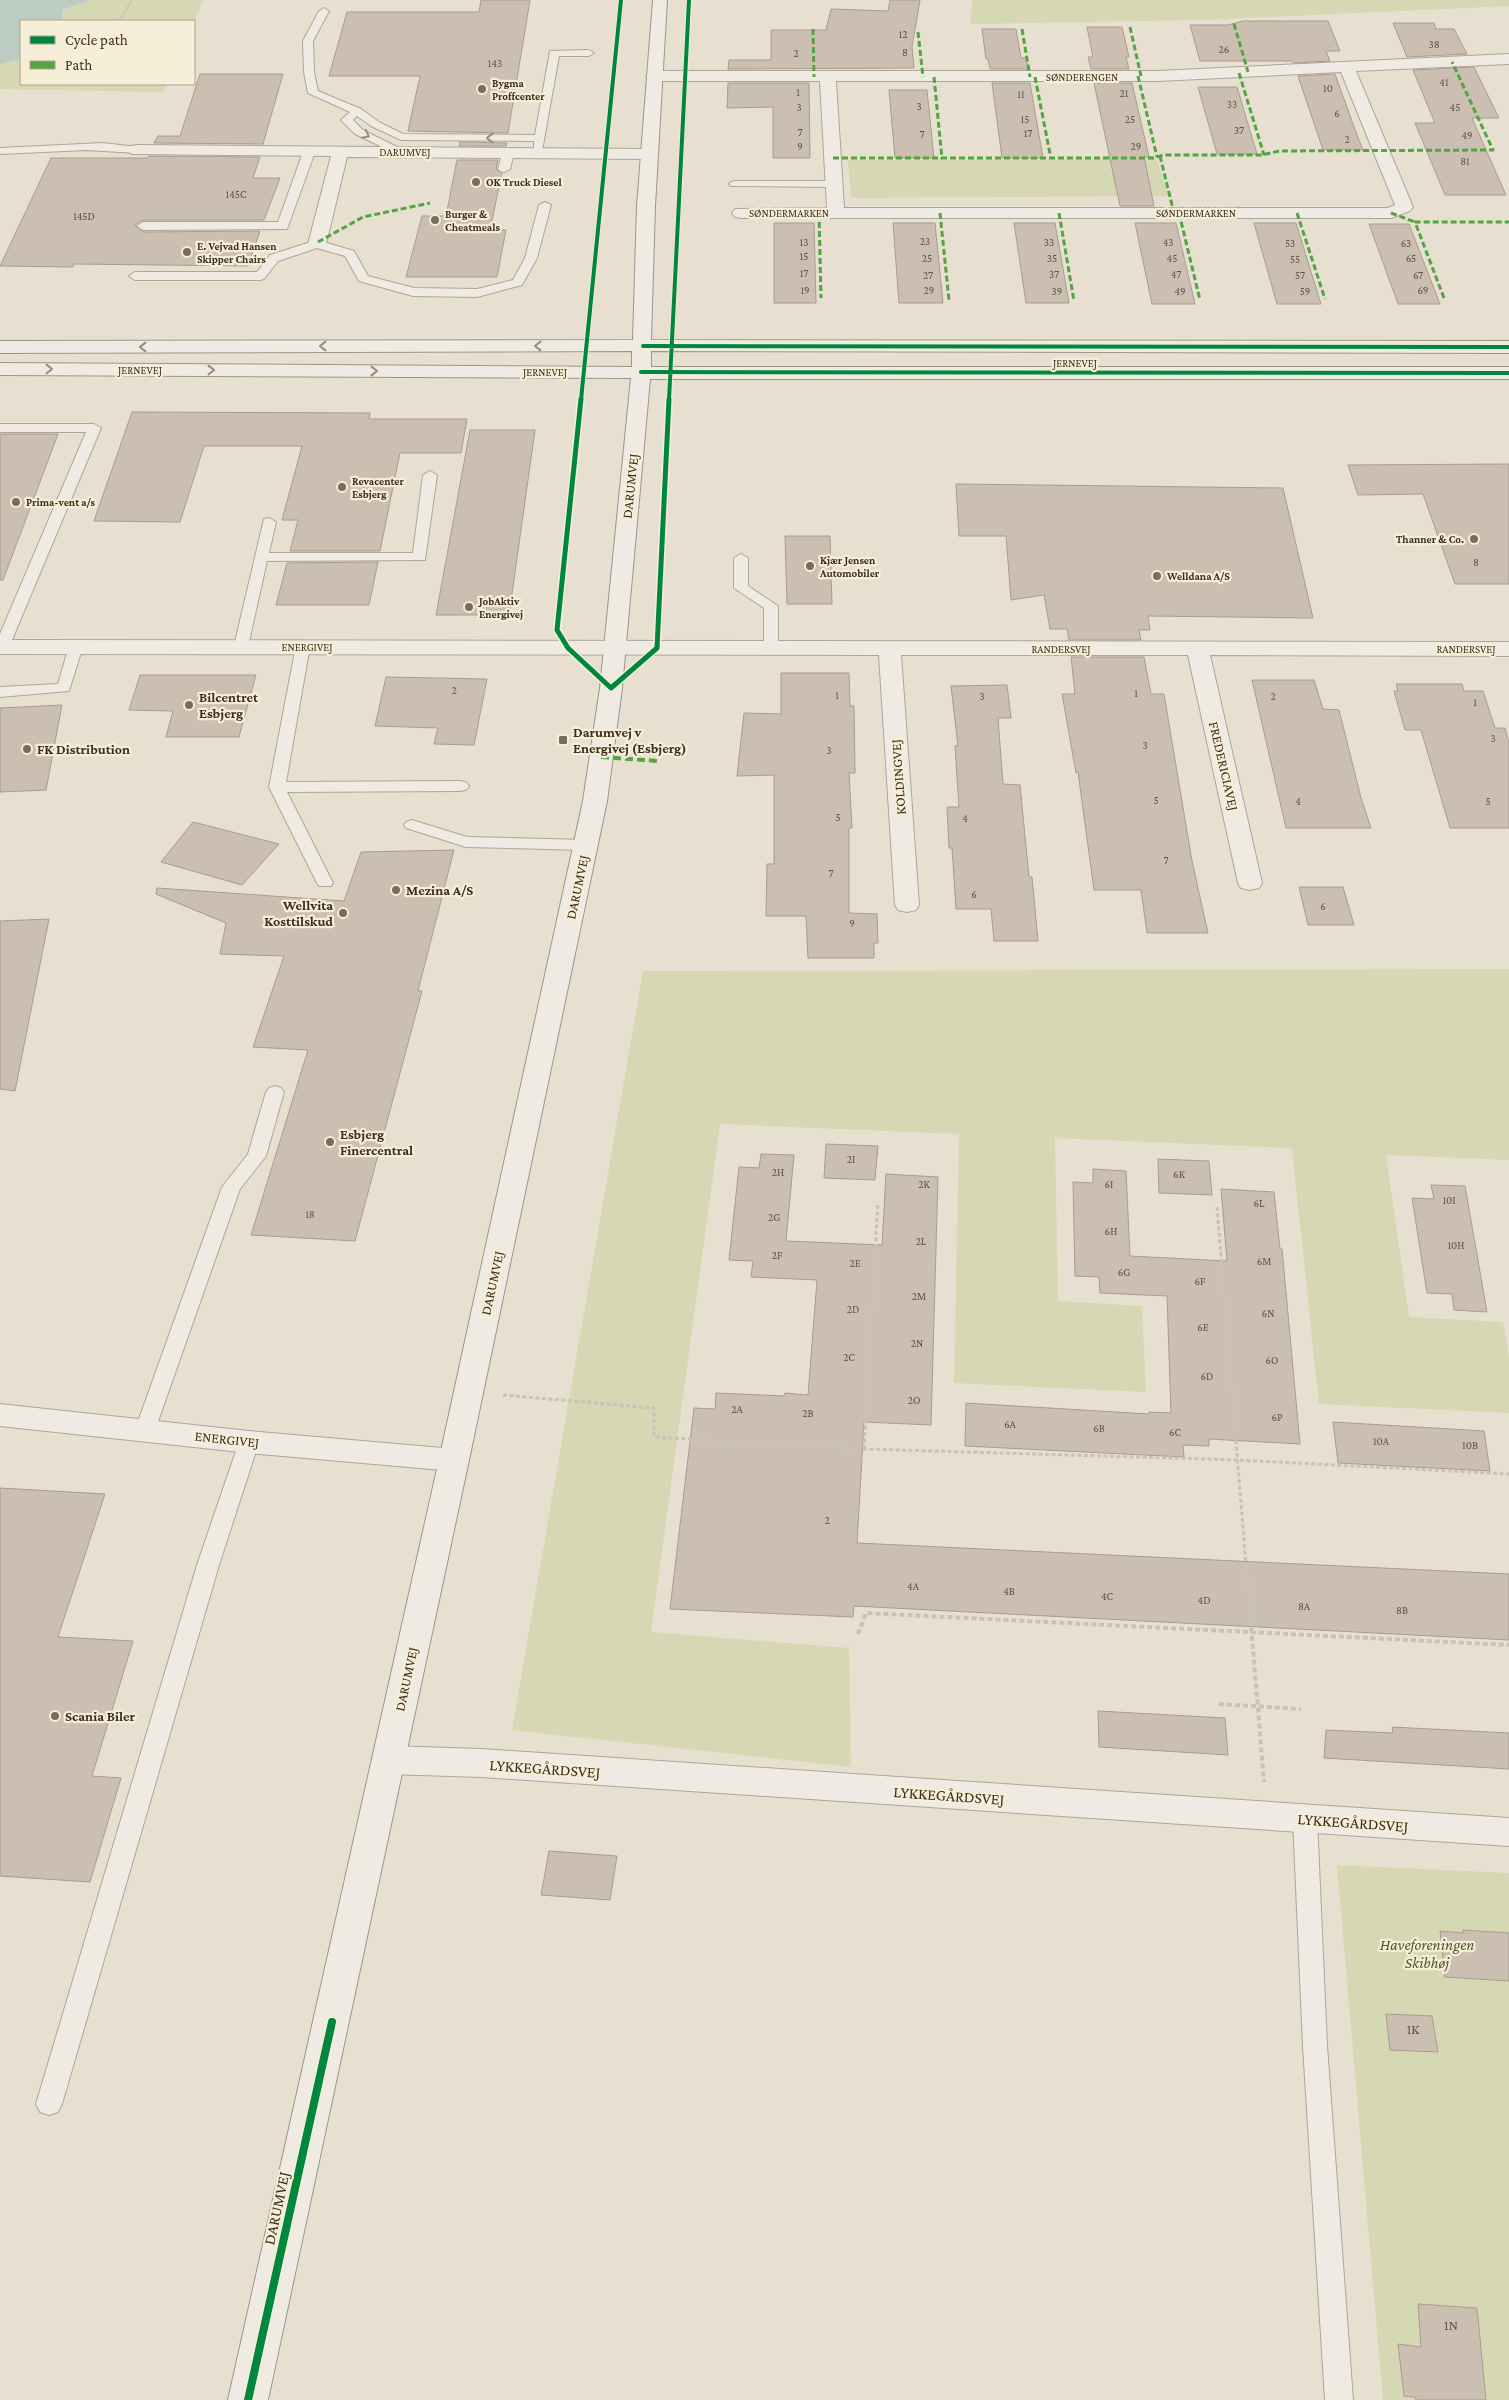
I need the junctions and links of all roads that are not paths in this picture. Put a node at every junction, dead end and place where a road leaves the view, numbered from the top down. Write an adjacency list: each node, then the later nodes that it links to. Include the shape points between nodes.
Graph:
1 (660, 0): 6 (street, DARUMVEJ)
2 (324, 11): 8 (lane, via 308,41 313,93)
3 (589, 53): 9 (lane, via 554,53)
4 (1509, 59): 5 (street, SØNDERENGEN)
5 (1347, 68): 7 (street, SØNDERENGEN, via 1158,76); 20 (street, SØNDERMARKEN, via 1404,207 1391,213)
6 (654, 76): 7 (street, SØNDERENGEN); 15 (street, DARUMVEJ)
7 (828, 77): 17 (street, SØNDERMARKEN)
8 (357, 111): 9 (lane, one-way to 8, via 401,137); 14 (lane, one-way to 14, via 347,120 359,132)
9 (538, 146): 14 (street, DARUMVEJ, via 506,161); 15 (street, DARUMVEJ)
10 (137, 150): 11 (lane, via 112,154); 12 (street, DARUMVEJ)
11 (0, 152)
12 (309, 152): 13 (street, DARUMVEJ); 21 (lane, via 283,226)
13 (340, 152): 14 (street, DARUMVEJ); 22 (street)
14 (399, 152)
15 (649, 154): 25 (street, DARUMVEJ)
16 (735, 184): 17 (lane)
17 (834, 184): 20 (street, SØNDERMARKEN)
18 (545, 205): 22 (lane, via 530,258 518,282 477,293 413,292 363,278 350,254)
19 (741, 213): 20 (street, SØNDERMARKEN)
20 (836, 213)
21 (143, 226)
22 (317, 244): 23 (lane, via 274,258 260,276)
23 (136, 276)
24 (829, 345): 25 (street, JERNEVEJ); 27 (street, JERNEVEJ); 30 (street, via 758,357 664,358)
25 (643, 346): 26 (street, JERNEVEJ, one-way to 26); 29 (street, via 620,360 494,360); 30 (street, DARUMVEJ)
26 (0, 347)
27 (1509, 347)
28 (0, 369): 29 (street, JERNEVEJ, one-way to 29)
29 (428, 371): 30 (street, JERNEVEJ)
30 (640, 372): 31 (street, JERNEVEJ); 41 (street, DARUMVEJ)
31 (1509, 372)
32 (0, 428): 40 (lane, via 94,428)
33 (430, 475): 35 (lane, via 420,556)
34 (269, 522): 35 (lane)
35 (261, 557): 38 (lane)
36 (741, 558): 42 (lane, via 741,588 771,606)
37 (76, 646): 38 (street, ENERGIVEJ); 40 (street, ENERGIVEJ); 46 (lane, via 64,688)
38 (240, 646): 39 (street, ENERGIVEJ)
39 (303, 646): 41 (street, ENERGIVEJ); 48 (lane)
40 (1, 647)
41 (614, 648): 42 (street, RANDERSVEJ); 50 (street, DARUMVEJ, via 598,783)
42 (771, 648): 43 (street, RANDERSVEJ)
43 (890, 648): 44 (street, RANDERSVEJ); 53 (street, KOLDINGVEJ)
44 (1198, 649): 45 (street, RANDERSVEJ); 52 (street, FREDERICIAVEJ)
45 (1509, 650)
46 (0, 692)
47 (461, 786): 48 (lane)
48 (277, 787): 51 (lane)
49 (412, 825): 50 (lane, via 466,842)
50 (586, 845): 58 (street, DARUMVEJ)
51 (325, 883)
52 (1250, 884)
53 (907, 906)
54 (275, 1092): 56 (lane, via 256,1156 231,1187)
55 (0, 1415): 56 (street, ENERGIVEJ)
56 (145, 1430): 57 (street, ENERGIVEJ)
57 (249, 1442): 58 (street, ENERGIVEJ); 62 (lane, via 208,1565)
58 (454, 1460): 59 (street, DARUMVEJ)
59 (389, 1760): 60 (street, LYKKEGÅRDSVEJ, via 481,1763); 63 (street, DARUMVEJ)
60 (1305, 1819): 61 (street, LYKKEGÅRDSVEJ); 64 (lane, via 1315,2046)
61 (1509, 1832)
62 (49, 2104)
63 (248, 2400)
64 (1339, 2400)

